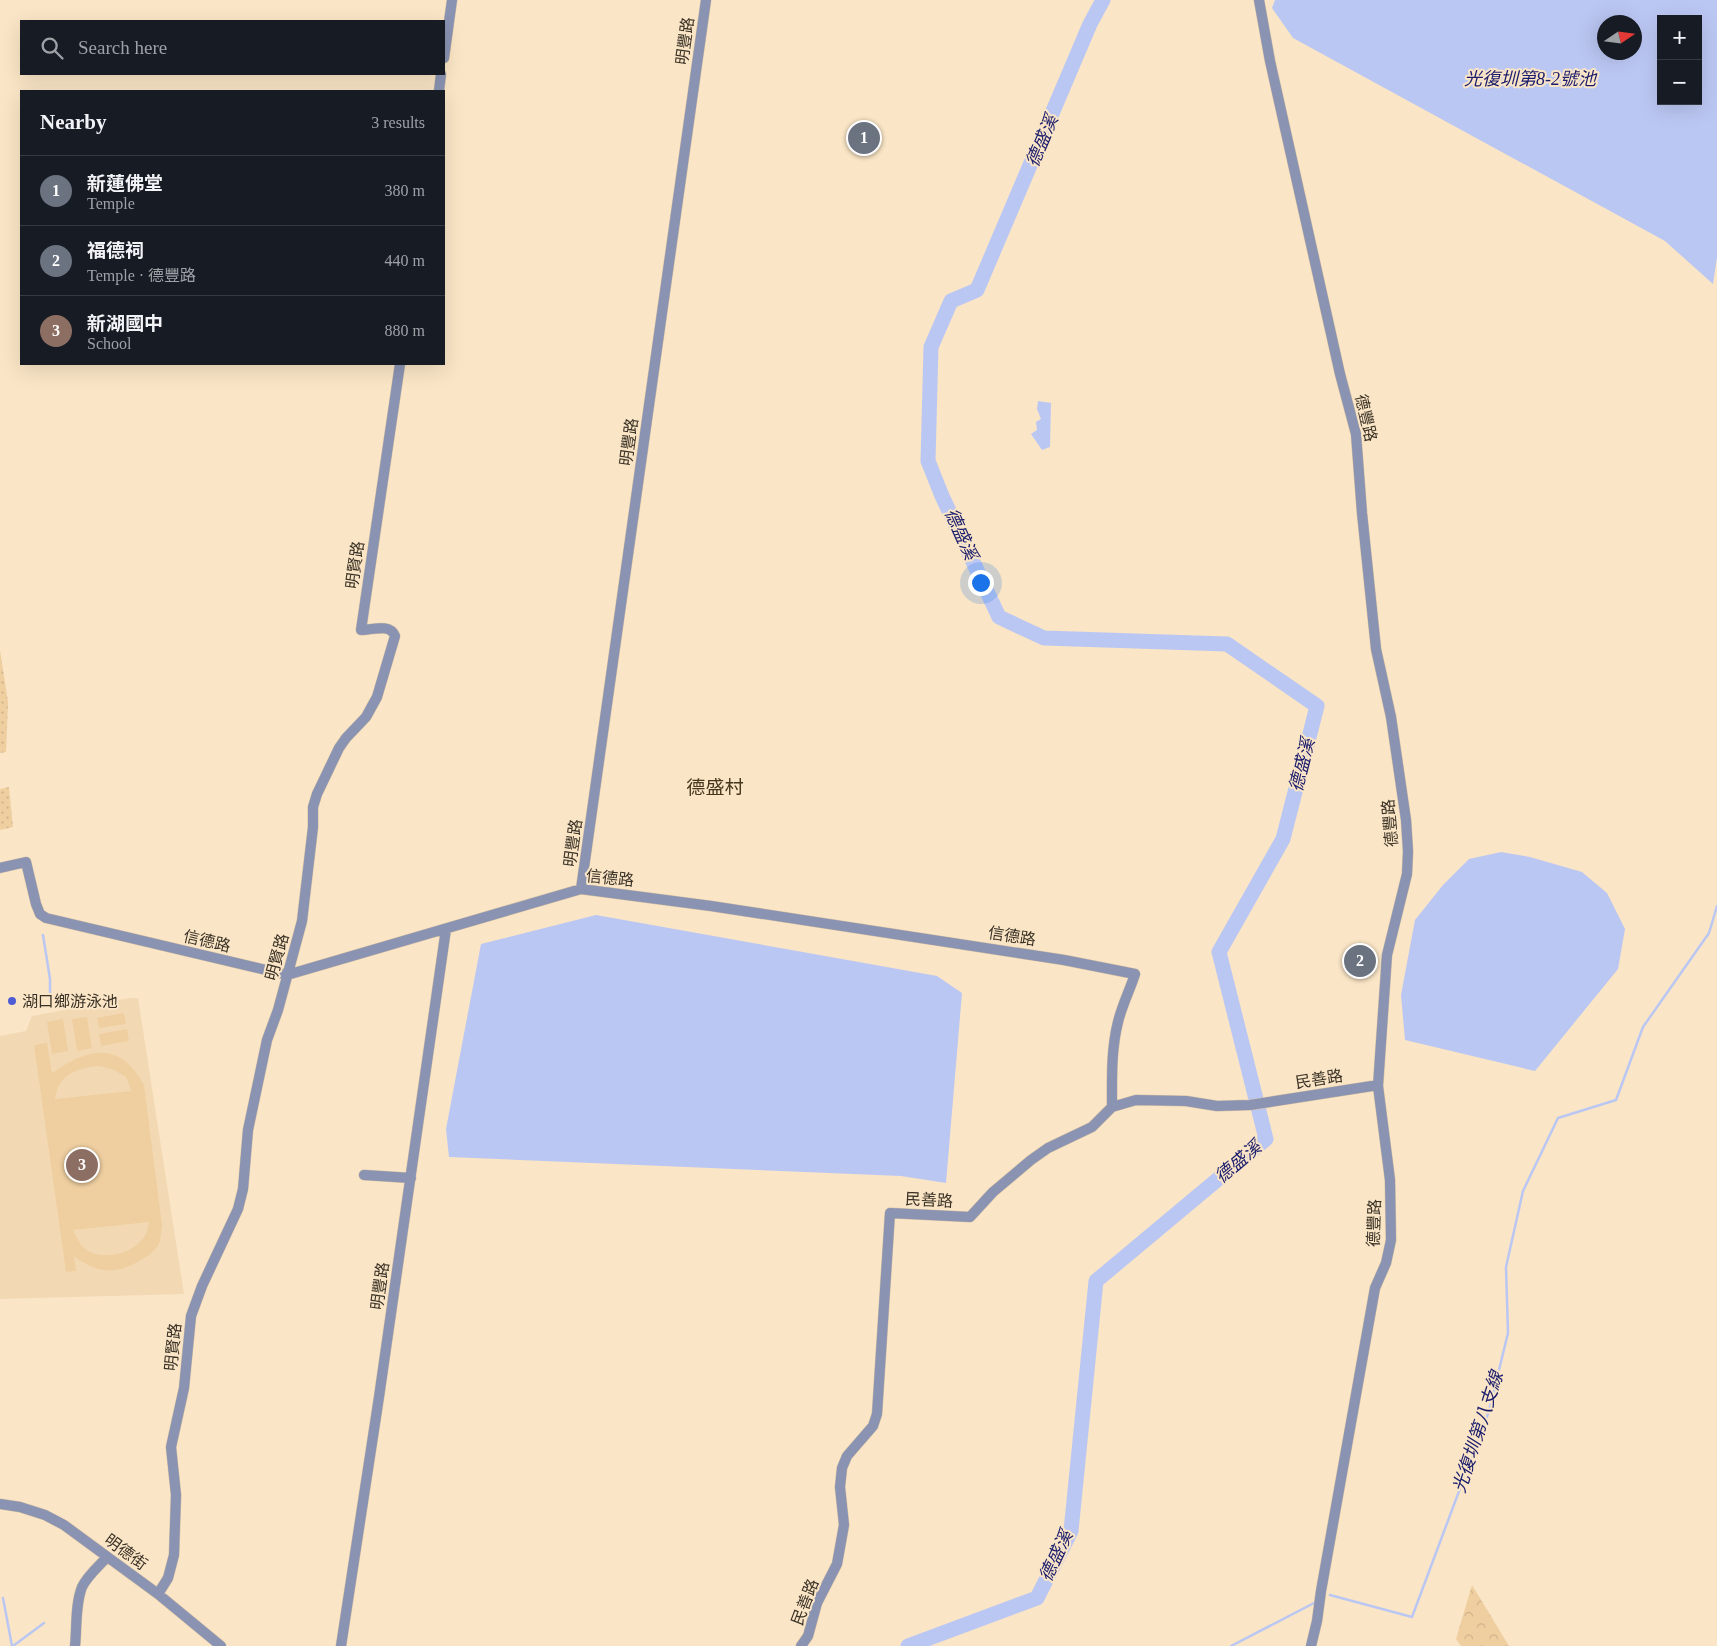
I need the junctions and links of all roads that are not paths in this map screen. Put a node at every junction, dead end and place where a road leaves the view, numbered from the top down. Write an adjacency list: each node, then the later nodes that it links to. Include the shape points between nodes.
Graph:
1 (452, 0): 4 (street)
2 (706, 0): 9 (street, 明豐路)
3 (1259, 0): 12 (street, 德豐路, via 1270,61 1356,434 1376,649 1392,717 1406,820 1407,874 1388,954)
4 (445, 51)
5 (441, 75): 6 (street)
6 (439, 90)
7 (400, 365): 11 (street, 明賢路, via 361,630 388,628 395,636 377,697 366,717 339,748 317,794 302,921)
8 (0, 868): 11 (street, 信德路, via 26,862 36,904 40,914 46,918)
9 (582, 889): 10 (street, 信德路); 13 (street, 信德路, via 1055,958 1136,974 1118,1020 1114,1041)
10 (446, 929): 11 (street, 信德路); 15 (street, 明豐路)
11 (287, 975): 18 (street, 明賢路, via 256,1090 238,1209 191,1316 184,1388 171,1447 176,1494 174,1555 168,1578)
12 (1378, 1086): 13 (street, 民善路, via 1250,1106 1136,1100); 23 (street, 德豐路, via 1390,1180 1391,1240 1386,1263 1375,1288)
13 (1112, 1107): 22 (street, 民善路, via 1092,1127 1031,1160 993,1192 970,1217 890,1213 877,1414 873,1426 842,1468 840,1487 844,1525 837,1564 817,1603 808,1636)
14 (364, 1175): 15 (street)
15 (411, 1178): 21 (street, 明豐路)
16 (0, 1504): 17 (street, 明德街, via 45,1515)
17 (107, 1557): 18 (street, 明德街); 19 (street, via 82,1587)
18 (158, 1594): 20 (street, 明德街)
19 (75, 1646)
20 (222, 1646)
21 (340, 1646)
22 (801, 1646)
23 (1311, 1646)

